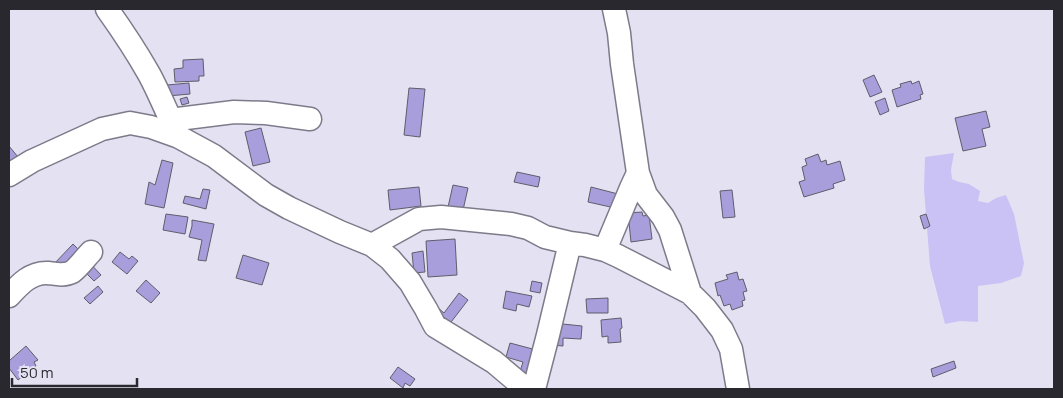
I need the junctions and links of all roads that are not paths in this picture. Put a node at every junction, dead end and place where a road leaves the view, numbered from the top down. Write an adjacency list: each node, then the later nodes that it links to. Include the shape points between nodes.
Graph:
1 (107, 9): 4 (street, via 149,75)
2 (614, 9): 5 (street)
3 (310, 119): 4 (street, via 234,112)
4 (175, 128): 6 (street, via 130,123 102,129 32,161); 8 (street, via 289,208)
5 (638, 173): 9 (street); 11 (street, via 646,196 670,230)
6 (9, 176)
7 (570, 243): 8 (street, via 511,224 441,217 419,219); 9 (street); 14 (street)
8 (372, 245): 13 (street, via 390,259 410,282 435,326 494,362)
9 (605, 250): 11 (street)
10 (91, 252): 12 (street, via 73,271 32,275)
11 (690, 293): 15 (street, via 722,330 730,349)
12 (9, 296)
13 (526, 389)
14 (534, 389)
15 (738, 389)

